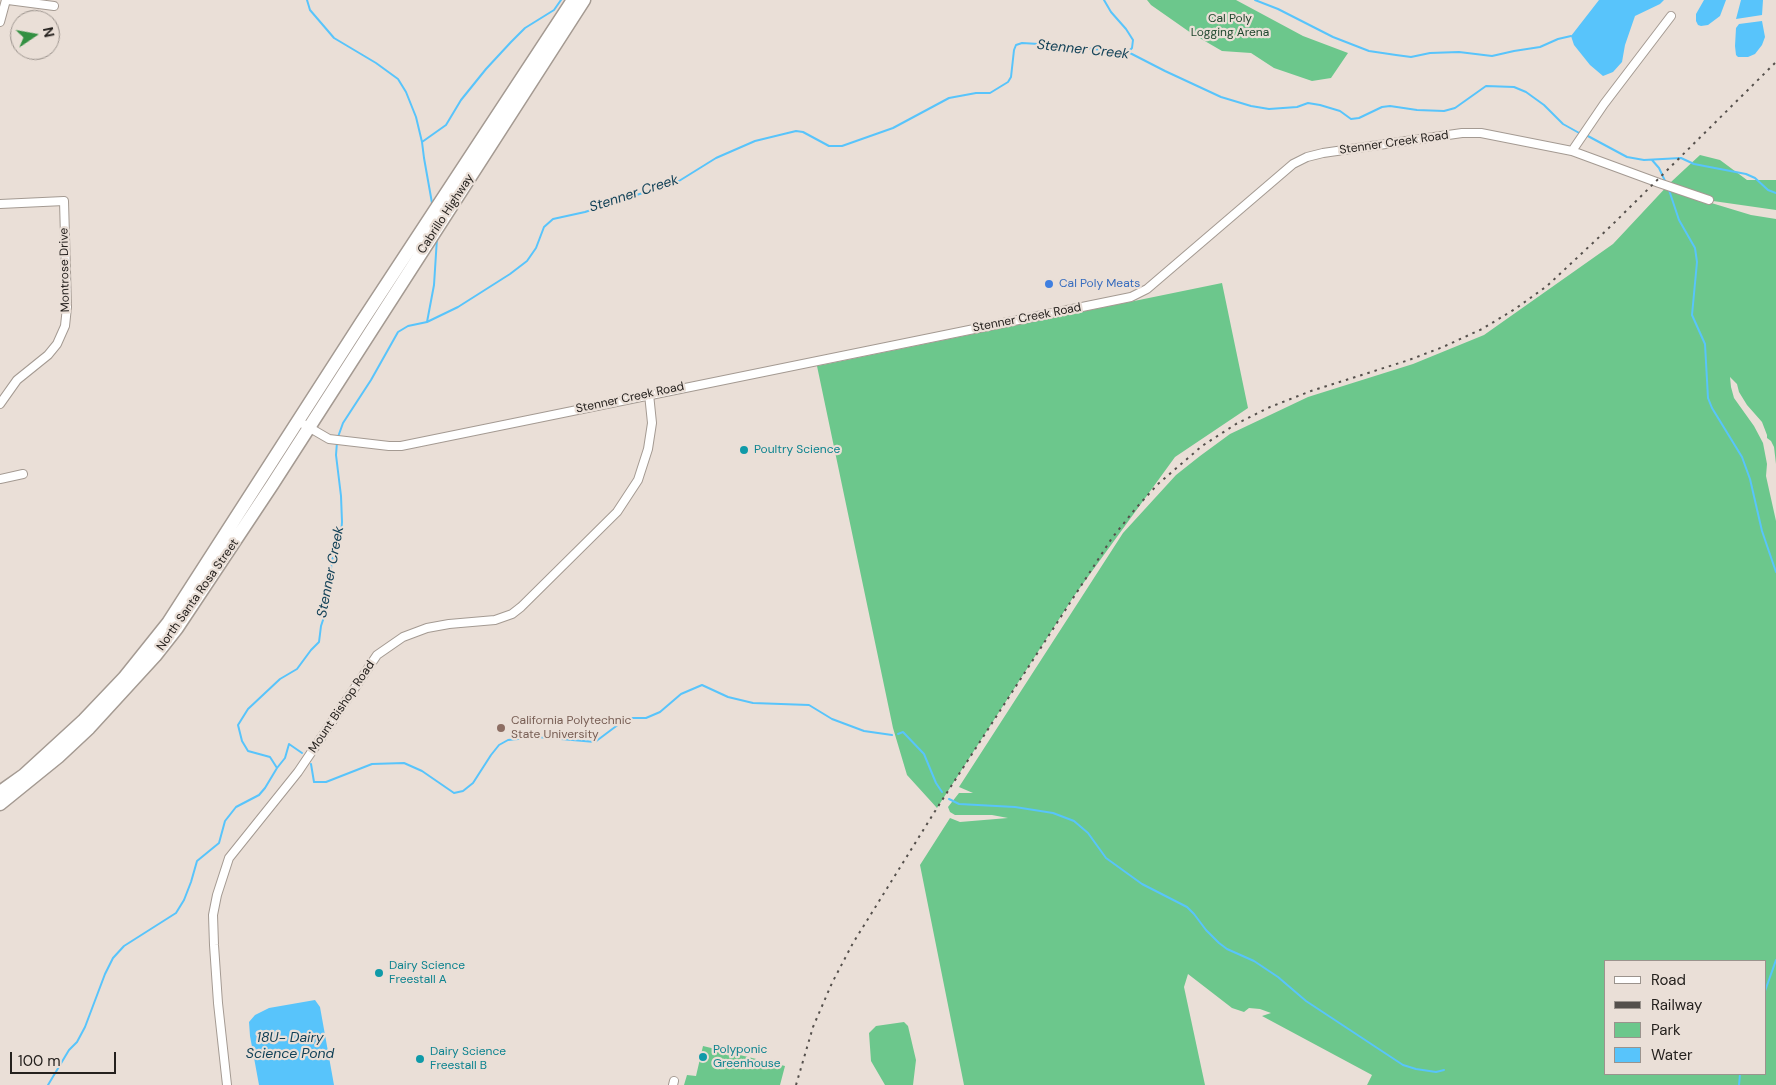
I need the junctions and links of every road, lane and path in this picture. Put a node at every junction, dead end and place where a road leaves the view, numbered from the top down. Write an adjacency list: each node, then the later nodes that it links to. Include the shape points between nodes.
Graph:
1 (7, 0): 4 (street); 6 (street)
2 (573, 0): 12 (highway, Cabrillo Highway, via 506,100)
3 (584, 0): 12 (highway, Cabrillo Highway)
4 (54, 6)
5 (1671, 16): 7 (street)
6 (0, 22)
7 (1572, 151): 8 (street, Stenner Creek Road); 10 (street, Stenner Creek Road, via 1470,132 1307,157 1293,164 1147,289 1131,297)
8 (1710, 200)
9 (0, 204): 11 (street, Montrose Drive, via 64,201 67,307 65,326 53,350 17,380)
10 (649, 394): 12 (street, Stenner Creek Road, via 389,446 328,439); 17 (street, Mount Bishop Road, via 652,423 648,449 638,480 617,512 512,614 495,620 427,628 404,637 377,655 298,772 230,858 217,895 214,915 218,1003)
11 (0, 404)
12 (303, 425): 15 (highway, North Santa Rosa Street, via 148,650 59,745); 16 (highway, North Santa Rosa Street, via 195,602 155,656 89,728)
13 (23, 474): 14 (street)
14 (0, 479)
15 (0, 792)
16 (0, 804)
17 (227, 1085)

